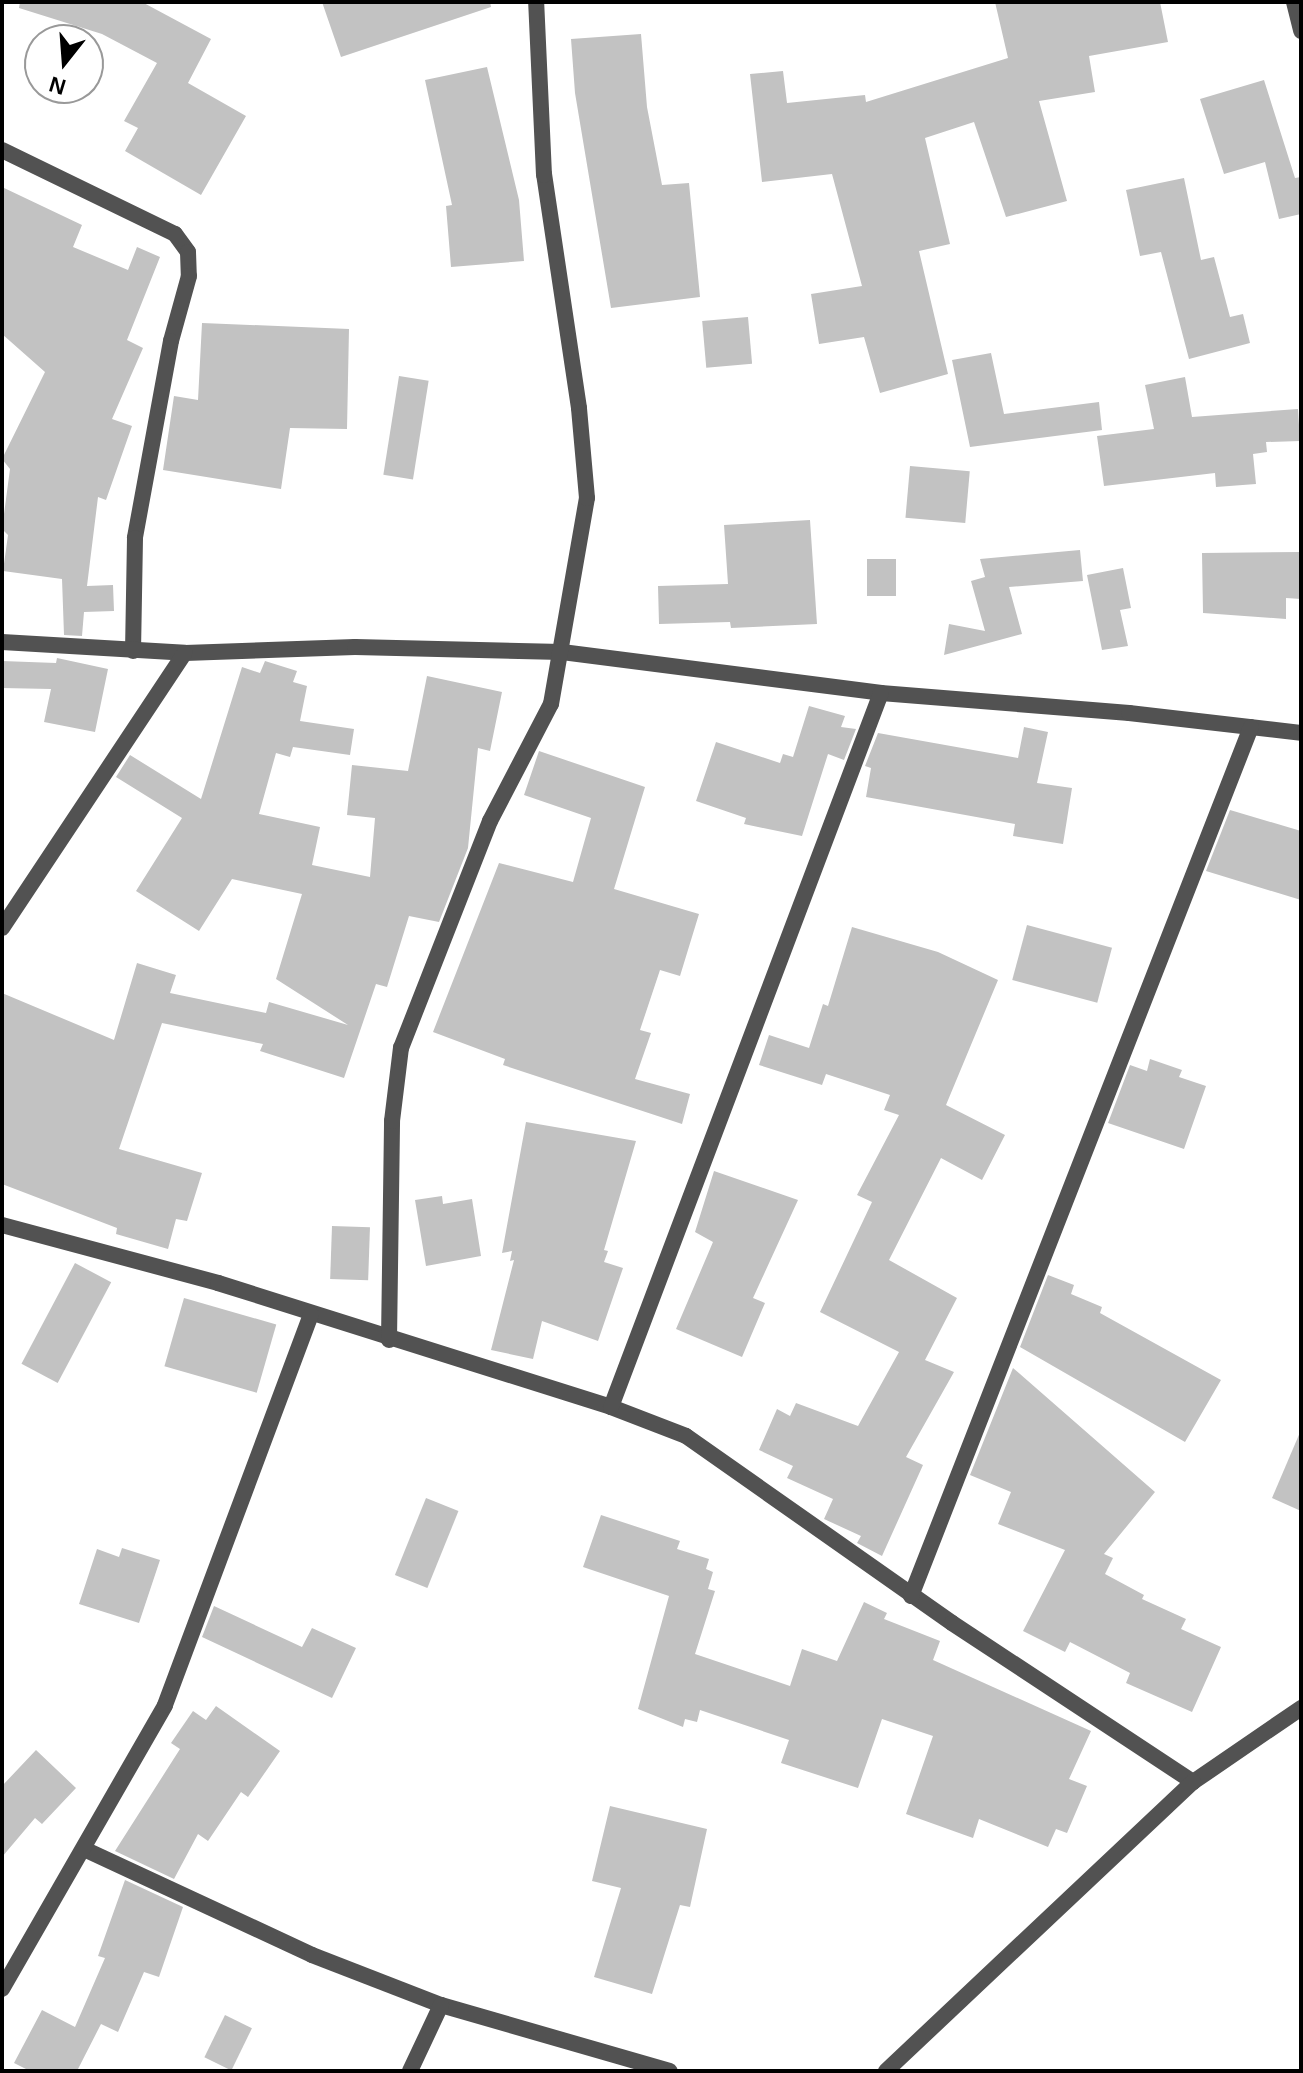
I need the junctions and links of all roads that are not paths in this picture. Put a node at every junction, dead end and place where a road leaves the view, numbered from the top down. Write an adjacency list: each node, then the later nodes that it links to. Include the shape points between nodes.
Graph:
1 (536, 2): 7 (street, via 544,175 587,498)
2 (1294, 2): 3 (street)
3 (1301, 31)
4 (2, 150): 6 (street, via 175,234 188,252 189,276 171,341 135,538)
5 (2, 642): 6 (street)
6 (133, 651): 8 (street)
7 (562, 652): 8 (street, via 355,647); 9 (street); 15 (street, via 551,704 490,821 401,1048 392,1121)
8 (185, 653): 12 (street)
9 (881, 693): 10 (street); 16 (street)
10 (1251, 727): 11 (street); 17 (street)
11 (1301, 733)
12 (2, 928)
13 (2, 1225): 14 (street)
14 (311, 1314): 15 (street); 20 (street, via 165,1705)
15 (389, 1340): 16 (street)
16 (611, 1407): 17 (street, via 686,1436)
17 (911, 1596): 19 (street)
18 (1301, 1708): 19 (street)
19 (1193, 1782): 25 (street)
20 (84, 1849): 21 (street); 22 (street, via 312,1955)
21 (2, 1989)
22 (441, 2005): 23 (street); 24 (street)
23 (410, 2071)
24 (670, 2071)
25 (886, 2071)

